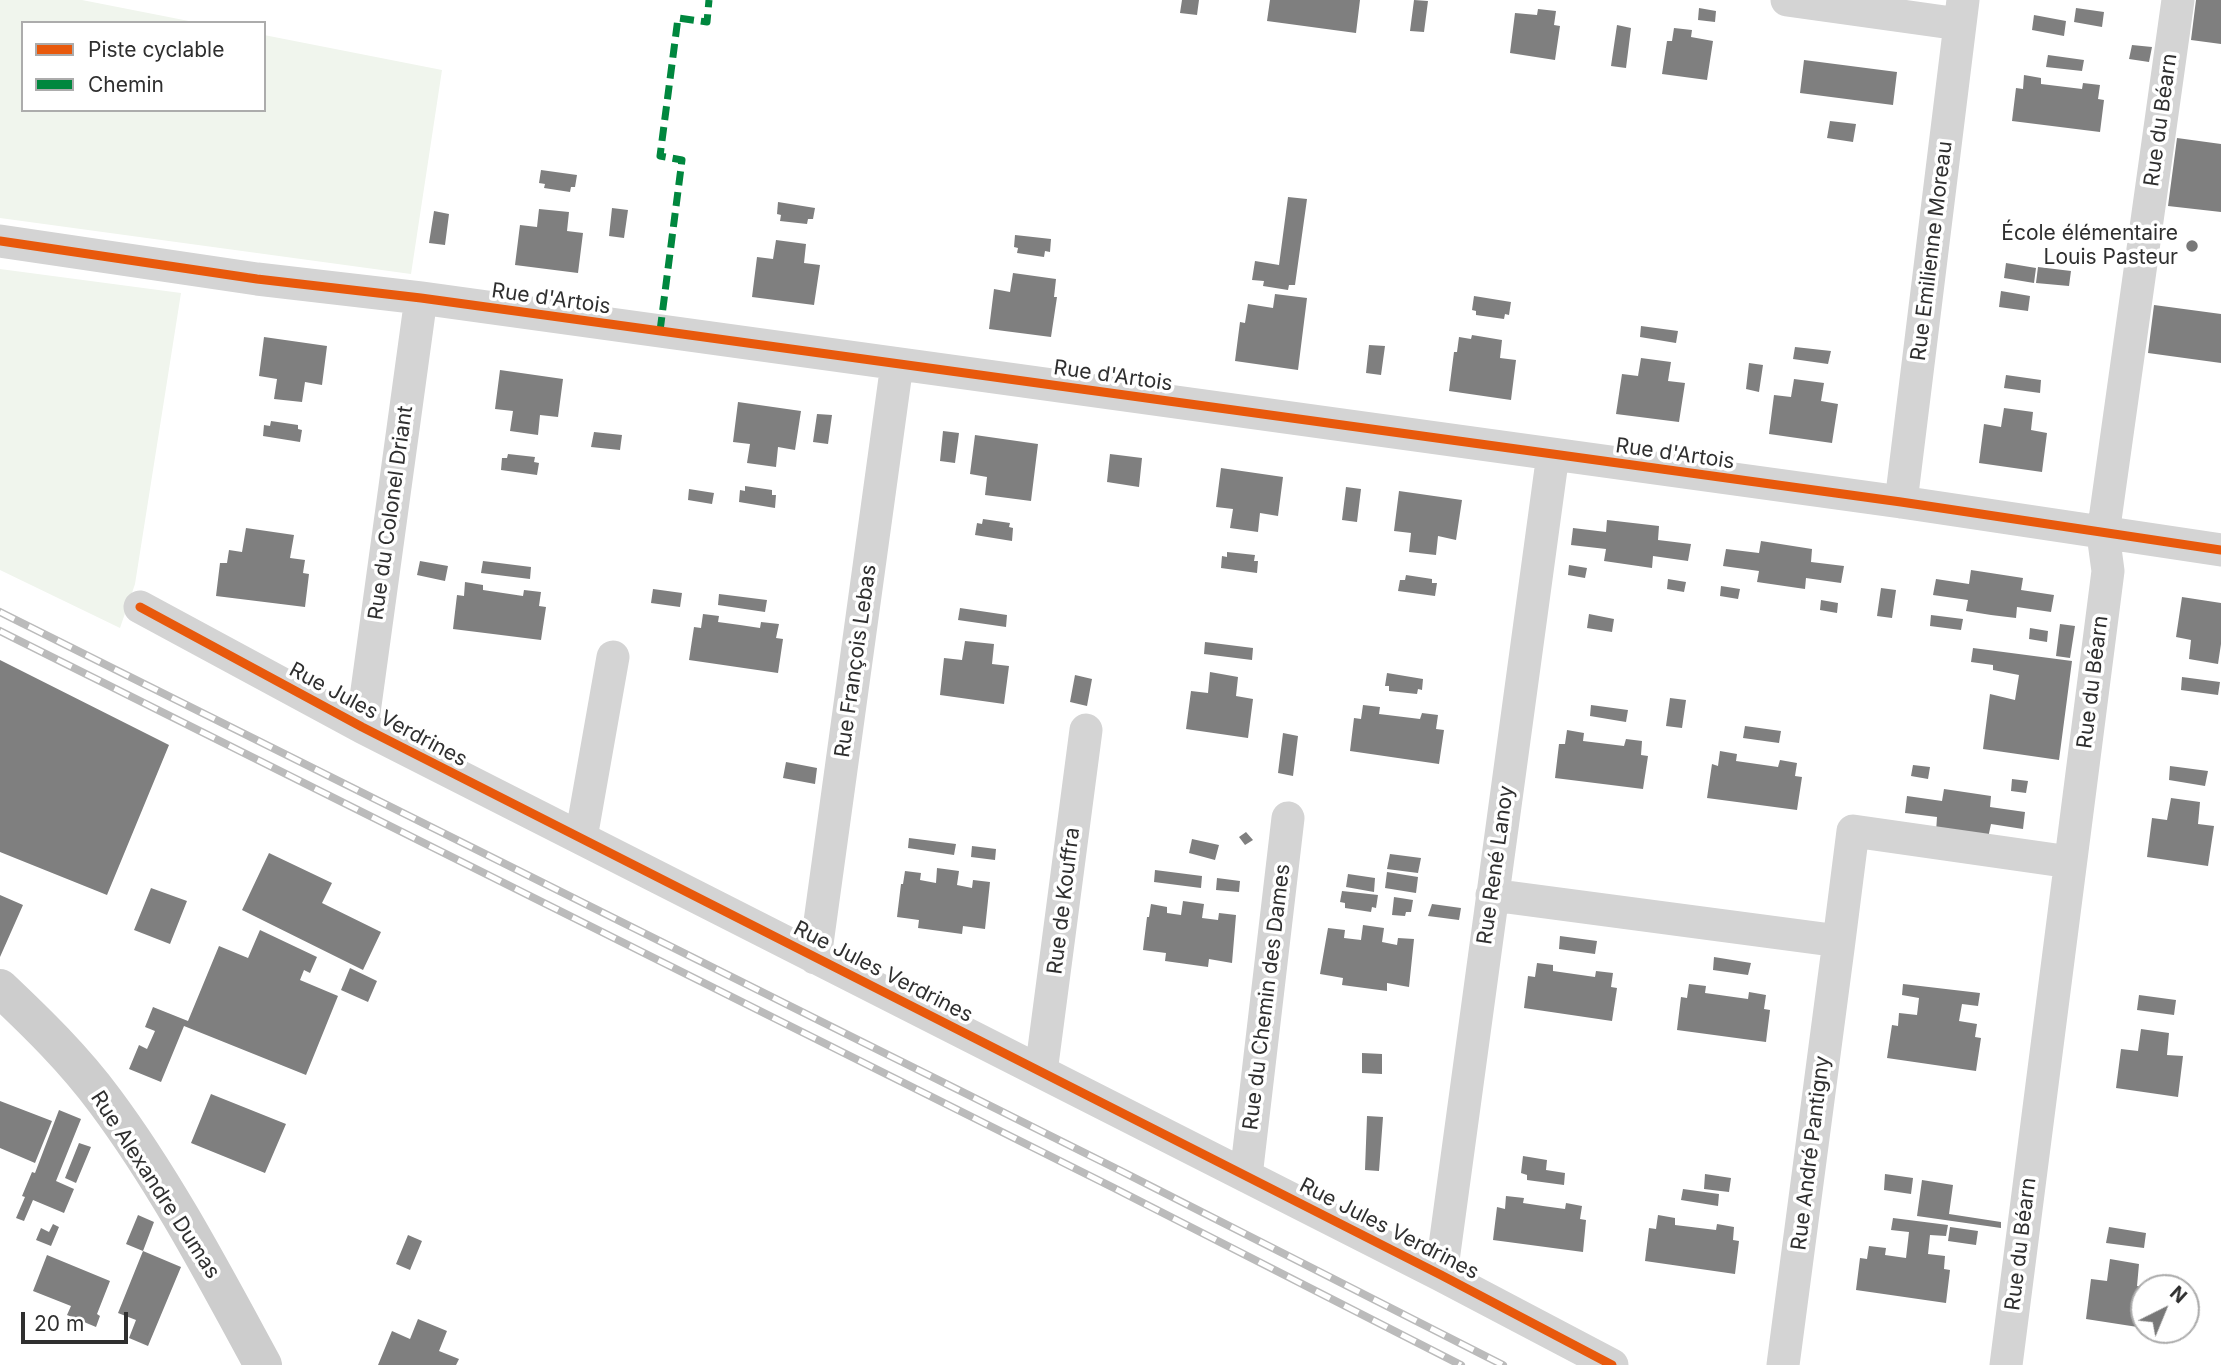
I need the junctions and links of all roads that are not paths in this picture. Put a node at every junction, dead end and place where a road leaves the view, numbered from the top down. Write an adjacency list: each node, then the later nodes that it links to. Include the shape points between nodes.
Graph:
1 (1787, 0): 3 (street)
2 (2178, 0): 9 (street, Rue du Béarn)
3 (1961, 12): 8 (street, Rue Emilienne Moreau)
4 (0, 242): 5 (street, Rue d'Artois)
5 (421, 298): 6 (street, Rue d'Artois); 13 (street, Rue du Colonel Driant)
6 (897, 364): 7 (street, Rue d'Artois); 20 (street, Rue François Lebas)
7 (1553, 454): 8 (street, Rue d'Artois); 18 (street, Rue René Lanoy)
8 (1901, 502): 9 (street, Rue d'Artois)
9 (2103, 534): 10 (street, Rue d'Artois); 17 (street, Rue du Béarn, via 2108,571)
10 (2221, 550)
11 (140, 607): 13 (street, Rue Jules Verdrines)
12 (614, 657): 16 (street)
13 (362, 727): 16 (street, Rue Jules Verdrines)
14 (1086, 730): 22 (street, Rue de Kouffra)
15 (1288, 818): 23 (street, Rue du Chemin des Dames)
16 (581, 838): 20 (street, Rue Jules Verdrines)
17 (2070, 862): 19 (street, Rue André Pantigny, via 1853,831); 28 (street, Rue du Béarn)
18 (1492, 895): 19 (street); 24 (street, Rue René Lanoy)
19 (1839, 941): 27 (street, Rue André Pantigny)
20 (815, 958): 22 (street, Rue Jules Verdrines)
21 (0, 988): 25 (street, Rue Alexandre Dumas, via 47,1033 104,1100 213,1272)
22 (1041, 1072): 23 (street, Rue Jules Verdrines)
23 (1246, 1176): 24 (street, Rue Jules Verdrines)
24 (1441, 1275): 26 (street, Rue Jules Verdrines)
25 (262, 1365)
26 (1612, 1365)
27 (1783, 1365)
28 (2006, 1365)

